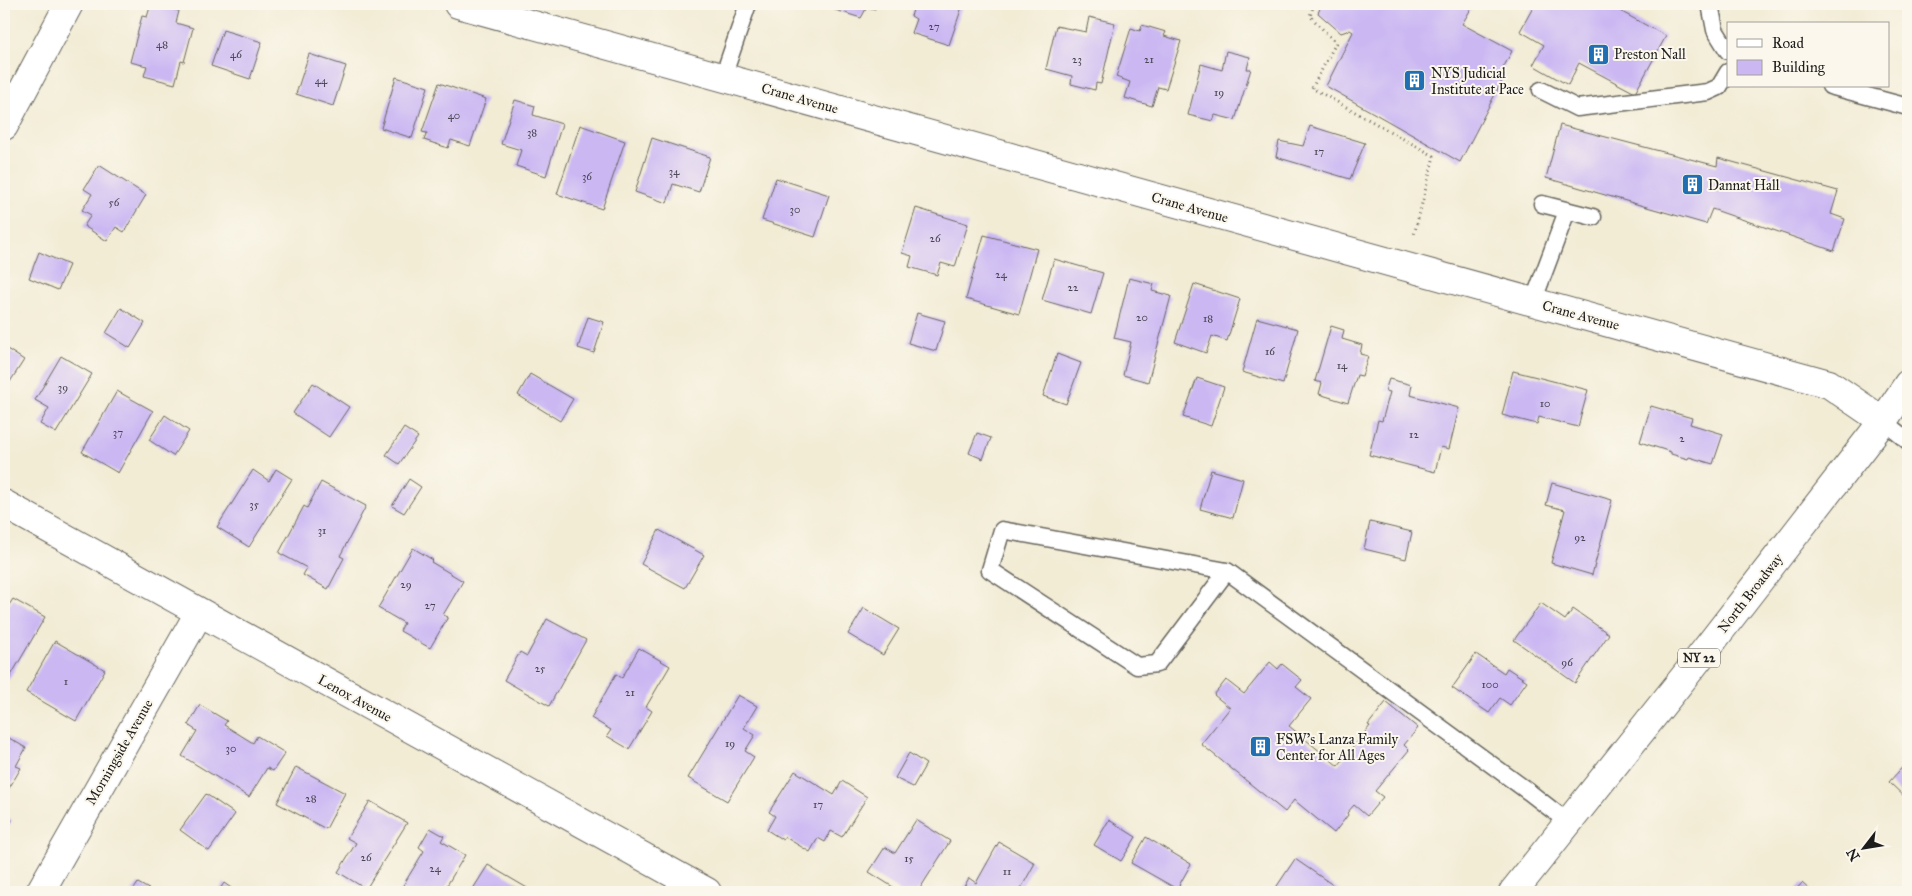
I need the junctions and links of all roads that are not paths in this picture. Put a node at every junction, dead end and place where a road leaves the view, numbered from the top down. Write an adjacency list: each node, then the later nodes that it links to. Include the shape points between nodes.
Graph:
1 (69, 4): 11 (street)
2 (458, 4): 7 (street, Crane Avenue)
3 (748, 4): 7 (lane)
4 (1710, 4): 5 (lane, via 1715,30)
5 (1727, 49)
6 (1727, 74): 9 (lane, via 1719,87 1708,92 1577,108)
7 (723, 77): 15 (street, Crane Avenue)
8 (1837, 88): 10 (lane)
9 (1541, 90)
10 (1908, 107)
11 (4, 126)
12 (1542, 204): 13 (lane)
13 (1567, 211): 14 (lane); 15 (lane)
14 (1594, 217)
15 (1533, 302): 17 (street, Crane Avenue, via 1829,384)
16 (1908, 384): 17 (street, North Broadway / NY 22)
17 (1883, 421): 18 (lane, Crane Avenue); 22 (street, North Broadway / NY 22)
18 (1908, 441)
19 (4, 504): 21 (street, Lenox Avenue)
20 (1228, 571): 20 (lane, via 1002,530 990,570 1137,666 1157,664); 22 (lane)
21 (199, 613): 23 (street, Morningside Avenue); 24 (street, Lenox Avenue)
22 (1569, 823): 25 (street, North Broadway / NY 22)
23 (40, 892)
24 (707, 892)
25 (1512, 892)

